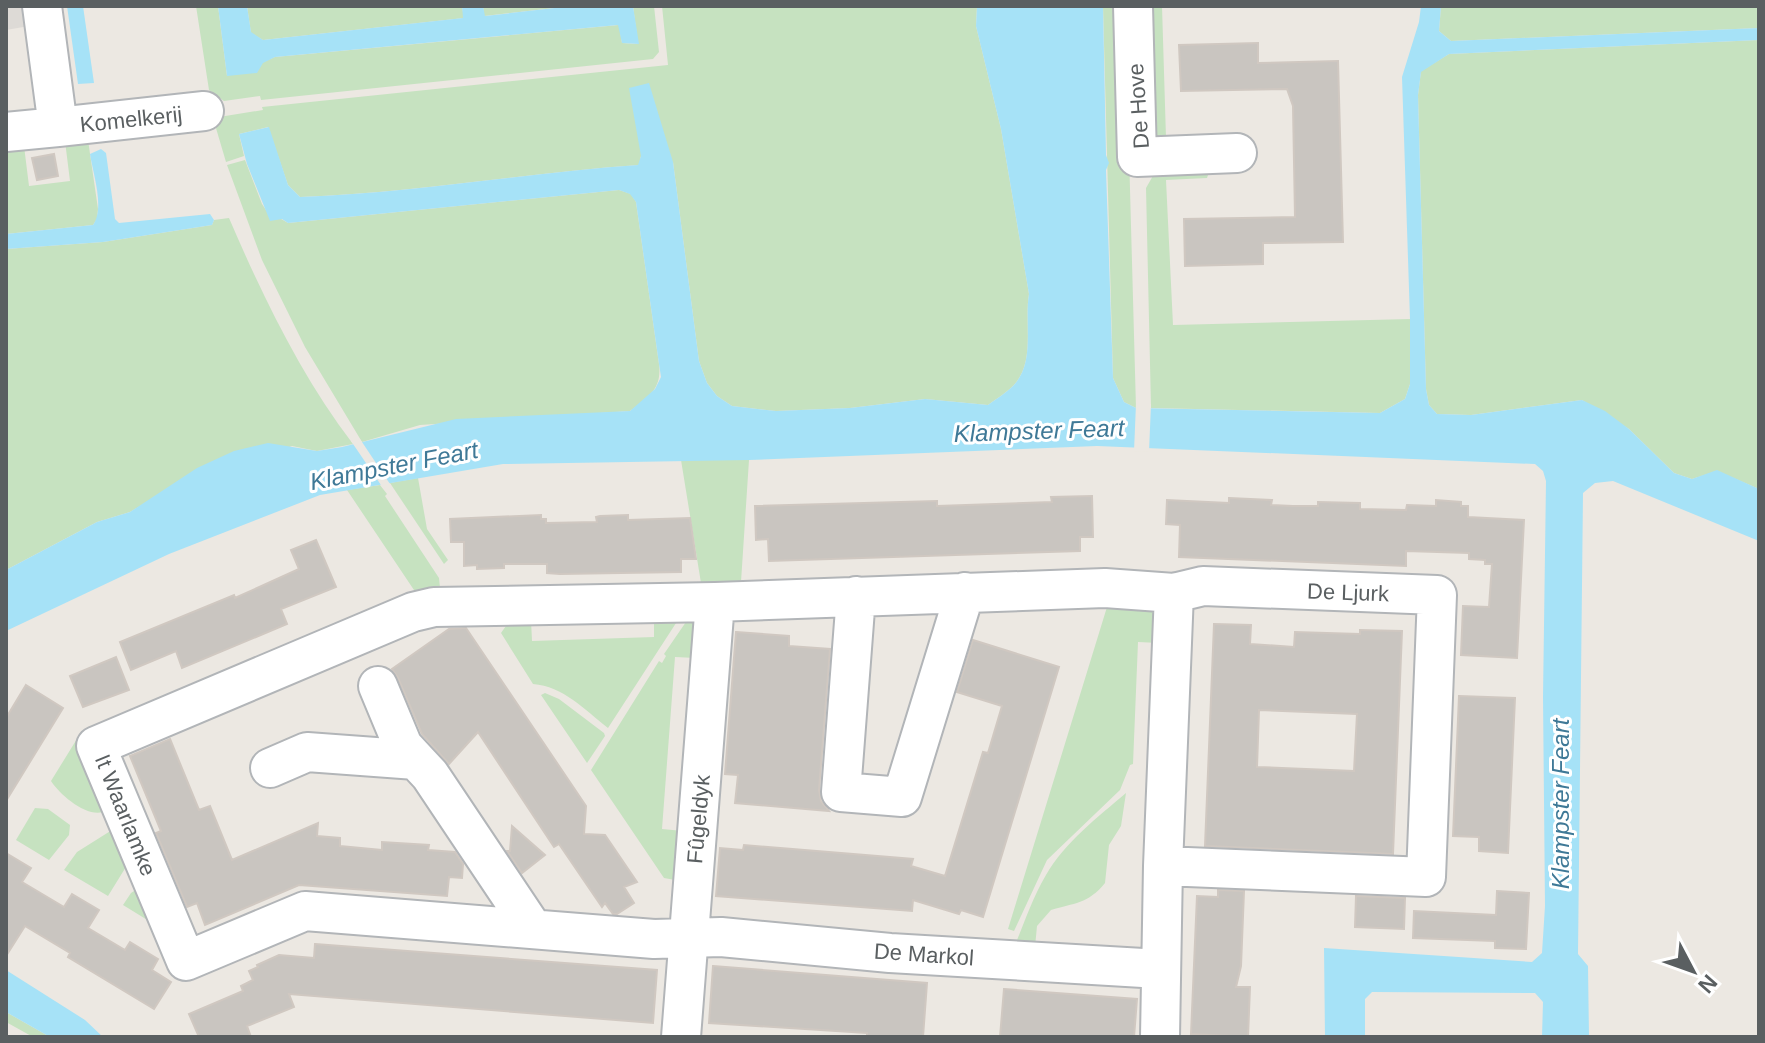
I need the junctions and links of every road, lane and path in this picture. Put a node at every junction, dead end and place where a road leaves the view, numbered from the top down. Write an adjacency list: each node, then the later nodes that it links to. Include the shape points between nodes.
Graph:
1 (42, 6): 4 (street, Komelkerij)
2 (1133, 6): 6 (street, De Hove, via 1137,157)
3 (204, 111): 4 (street, Komelkerij)
4 (58, 127): 5 (street, Komelkerij)
5 (6, 132)
6 (1237, 153)
7 (965, 592): 8 (street, De Ljurk, via 1105,588); 9 (street, De Ljurk); 9 (street, via 902,797 841,792)
8 (1174, 593): 14 (street); 14 (street, De Ljurk, via 1203,586 1437,595 1426,877)
9 (856, 596): 10 (street, De Ljurk)
10 (715, 602): 15 (street, It Waarlamke, via 434,607 96,746 186,961 305,911); 16 (street, Fûgeldyk)
11 (378, 686): 12 (street, via 403,746)
12 (416, 760): 13 (street, via 307,752); 15 (street)
13 (270, 768)
14 (1163, 866): 17 (street)
15 (533, 929): 16 (street, It Waarlamke)
16 (688, 937): 17 (street, De Markol); 18 (street, Fûgeldyk)
17 (1160, 969): 19 (street)
18 (681, 1037)
19 (1160, 1037)

